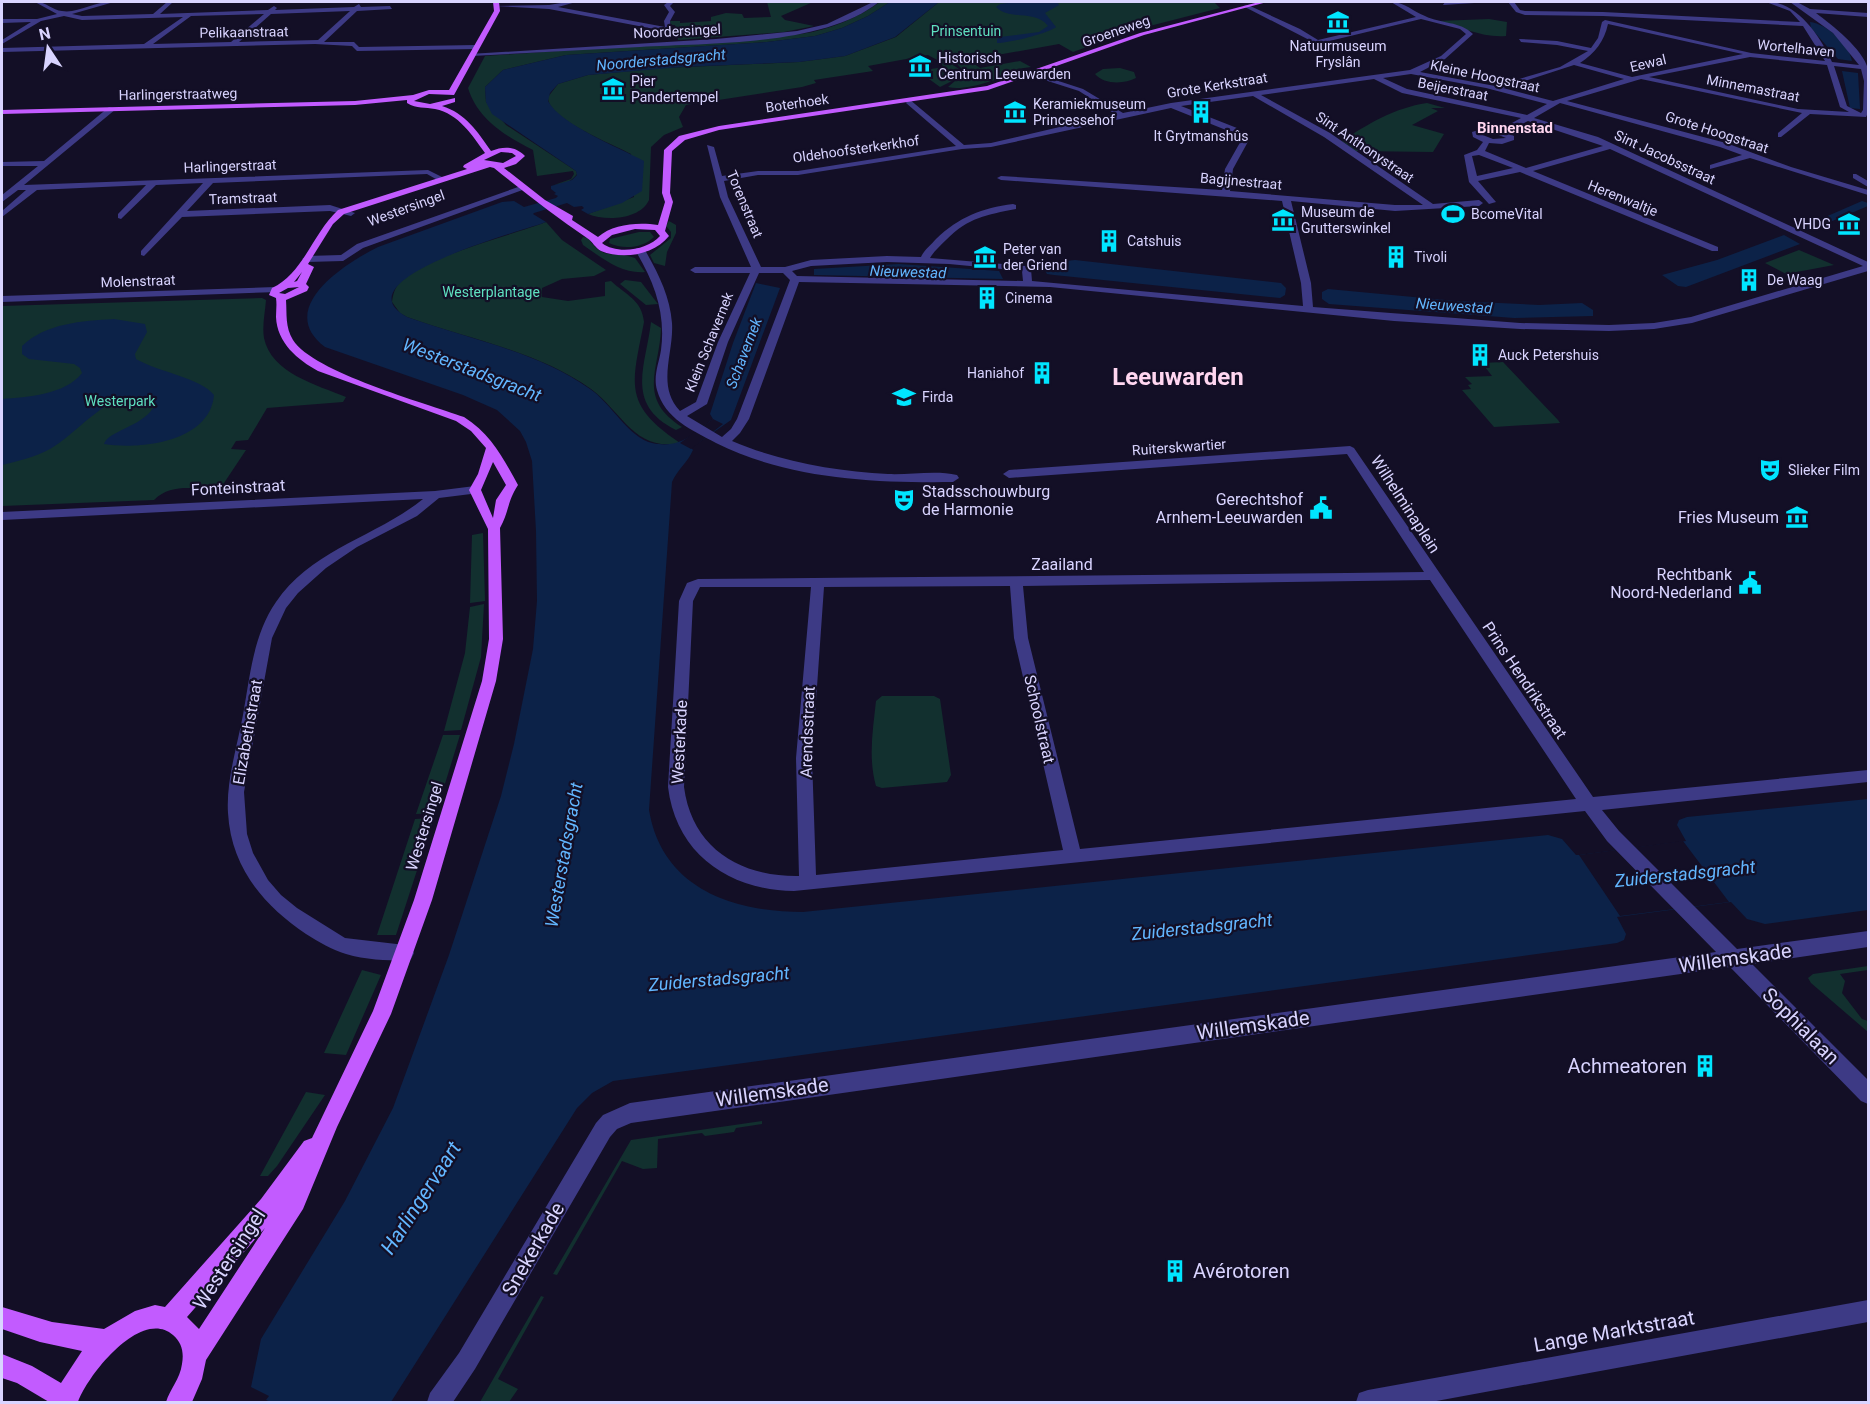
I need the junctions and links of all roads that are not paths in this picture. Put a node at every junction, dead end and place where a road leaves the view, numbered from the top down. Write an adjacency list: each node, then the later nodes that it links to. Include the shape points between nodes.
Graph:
1 (38, 2): 26 (street)
2 (110, 2): 26 (street)
3 (170, 2): 29 (street)
4 (282, 2): 24 (street)
5 (363, 2): 22 (street)
6 (573, 2): 19 (street)
7 (671, 2): 37 (street, via 667,5 672,12 668,15)
8 (876, 2): 41 (street, Noordersingel, via 810,31)
9 (1264, 2): 20 (main road, Groeneweg)
10 (1275, 2): 20 (main road, Groeneweg)
11 (1394, 2): 30 (street)
12 (1487, 2): 16 (street)
13 (1511, 2): 31 (street, via 1520,12)
14 (1769, 2): 23 (street)
15 (1793, 2): 25 (street)
16 (1447, 3)
17 (1601, 3): 31 (street)
18 (497, 4): 19 (street); 45 (main road)
19 (549, 7): 37 (street)
20 (1249, 7): 30 (street, via 1317,42); 53 (main road, Groeneweg, via 1107,45)
21 (390, 8): 22 (street)
22 (354, 9): 24 (street); 40 (street)
23 (1792, 10): 25 (street); 35 (street)
24 (271, 11): 28 (street); 42 (street)
25 (1812, 11): 27 (street); 32 (street)
26 (63, 14): 29 (street, via 79,18); 33 (street)
27 (1869, 15)
28 (188, 16): 29 (street); 43 (street)
29 (153, 17)
30 (1422, 17): 51 (street, Grote Kerkstraat, via 1462,28 1468,36 1439,60)
31 (1603, 17): 35 (street); 46 (street, via 1602,37); 47 (street, Wortelhaven)
32 (1820, 18): 35 (street); 36 (street); 50 (street)
33 (39, 20): 34 (street); 39 (street)
34 (2, 21)
35 (1802, 21): 49 (street)
36 (1869, 22)
37 (669, 30): 41 (street)
38 (1521, 39): 46 (street)
39 (2, 42)
40 (320, 42): 42 (street, Pelikaanstraat); 45 (street, Pelikaanstraat, via 354,44 357,49)
41 (669, 43): 45 (street, Noordersingel, via 482,53)
42 (233, 44): 43 (street, Pelikaanstraat)
43 (146, 46): 44 (street, Pelikaanstraat)
44 (2, 50)
45 (474, 50): 52 (main road)
46 (1592, 50): 48 (street)
47 (1750, 55): 49 (street, Wortelhaven); 54 (street, Eewal)
48 (1573, 63): 56 (street); 57 (street, via 1559,71)
49 (1830, 63): 50 (street, Wortelhaven); 71 (street, via 1844,107)
50 (1864, 65): 71 (street)
51 (1412, 72): 55 (street, Grote Kerkstraat); 57 (street, Kleine Hoogstraat)
52 (461, 73): 58 (main road); 60 (main road)
53 (1031, 74): 62 (main road, Groeneweg, via 988,88); 69 (street, via 1084,92)
54 (1640, 76): 56 (street, Eewal); 68 (street, Minnemastraat)
55 (1375, 77): 59 (street, Grote Kerkstraat); 70 (street, Beijerstraat, via 1406,92)
56 (1630, 79): 63 (street, Eewal)
57 (1496, 88): 63 (street, Kleine Hoogstraat)
58 (434, 92): 60 (main road); 61 (main road)
59 (1252, 93): 64 (street, Grote Kerkstraat); 111 (street, Sint Anthonystraat, via 1327,135)
60 (451, 96): 65 (main road); 72 (main road, via 451,103 467,116)
61 (413, 101): 65 (main road); 66 (main road, Harlingerstraatweg)
62 (909, 101): 79 (street); 102 (main road, Boterhoek, via 689,135 668,150)
63 (1557, 102): 70 (street, Eewal); 83 (street, Grote Hoogstraat)
64 (1171, 105): 69 (street, Grote Kerkstraat); 103 (street, via 1246,138 1229,169)
65 (433, 106): 72 (main road)
66 (112, 109): 67 (main road, Harlingerstraatweg); 86 (street)
67 (2, 112)
68 (1808, 112): 71 (street, Minnemastraat); 75 (street)
69 (1121, 115): 79 (street, Grote Kerkstraat, via 1016,141)
70 (1529, 118): 73 (street, Eewal); 77 (street, Sint Jacobsstraat)
71 (1867, 119)
72 (470, 125): 74 (main road)
73 (1502, 132): 76 (street, via 1510,136 1509,140); 76 (street, via 1475,133)
74 (477, 133): 80 (main road); 82 (main road)
75 (1781, 135)
76 (1487, 141): 81 (street)
77 (1611, 146): 90 (street); 127 (street, Sint Jacobsstraat)
78 (710, 147): 94 (street, Torenstraat)
79 (962, 147): 94 (street, Oldehoofsterkerkhof, via 798,173)
80 (506, 150): 82 (main road); 85 (main road, via 520,154 520,159)
81 (1481, 150): 90 (street, Herenwaltje); 95 (street, via 1468,155)
82 (489, 153): 84 (main road)
83 (1750, 155): 89 (street); 101 (street, Grote Hoogstraat)
84 (480, 161): 88 (main road); 92 (main road)
85 (513, 162): 88 (main road); 100 (main road)
86 (44, 163): 87 (street); 99 (street)
87 (2, 164)
88 (493, 166): 92 (main road); 100 (main road)
89 (1713, 167)
90 (1523, 170): 95 (street); 121 (street, Herenwaltje)
91 (1856, 176): 101 (street)
92 (442, 178): 96 (street, Harlingerstraat, via 428,172); 112 (main road)
93 (1001, 178): 103 (street, Bagijnestraat)
94 (718, 179): 129 (street, Torenstraat)
95 (1474, 180): 108 (street)
96 (210, 181): 97 (street, Harlingerstraat); 113 (street, Tramstraat)
97 (153, 183): 98 (street, Harlingerstraat); 115 (street)
98 (35, 187): 99 (street, Harlingerstraat); 107 (street)
99 (15, 188): 106 (street)
100 (524, 188): 116 (main road); 125 (street, Westersingel, via 360,246 343,258)
101 (1868, 190): 105 (street)
102 (666, 193): 117 (main road, via 653,216); 118 (main road, via 669,202)
103 (1226, 193): 104 (street, Bagijnestraat)
104 (1286, 198): 111 (street, Bagijnestraat, via 1395,208); 139 (street)
105 (1855, 198)
106 (2, 200): 107 (street)
107 (18, 201): 114 (street)
108 (1492, 202)
109 (1479, 203): 111 (street, Bagijnestraat)
110 (1013, 207): 126 (street, via 958,222)
111 (1431, 207)
112 (348, 212): 113 (street, Tramstraat, via 330,208); 125 (main road)
113 (180, 214): 123 (street)
114 (2, 215)
115 (121, 216)
116 (562, 216): 119 (main road); 120 (main road)
117 (638, 227): 118 (main road); 119 (main road)
118 (662, 230): 122 (main road, via 665,236 661,242)
119 (617, 231): 120 (main road)
120 (598, 242): 122 (main road, via 604,249)
121 (1715, 249)
122 (640, 250): 141 (street, via 666,305 668,335 660,382)
123 (144, 254)
124 (1869, 258): 127 (street)
125 (311, 259): 134 (main road); 135 (main road)
126 (925, 260): 131 (street, via 830,261); 133 (street, via 1026,269)
127 (1858, 261): 128 (street, Sint Jacobsstraat)
128 (1869, 267): 139 (street, via 1661,326 1459,323)
129 (756, 269): 130 (street); 131 (street); 141 (street, Klein Schavernek, via 723,342 701,404)
130 (695, 270)
131 (785, 270): 132 (street)
132 (795, 279): 133 (street); 142 (street, via 743,420)
133 (1028, 283): 139 (street)
134 (301, 284): 135 (main road); 137 (main road, via 303,289)
135 (286, 285): 136 (main road)
136 (278, 293): 137 (main road); 138 (street, Molenstraat); 140 (main road)
137 (296, 295): 140 (main road)
138 (2, 299)
139 (1308, 310)
140 (285, 331): 143 (main road, via 291,345 312,364 460,419 482,435)
141 (679, 416): 142 (street)
142 (723, 442): 147 (street, via 792,466 834,474)
143 (491, 449): 146 (main road); 148 (main road)
144 (1350, 450): 145 (street, Ruiterskwartier); 153 (street, Wilhelminaplein)
145 (1009, 474)
146 (507, 477): 148 (main road, via 491,476); 149 (main road, Westersingel, via 512,485)
147 (953, 478)
148 (479, 489): 149 (main road, via 490,497); 150 (street, Fonteinstraat); 152 (main road, Westersingel, via 487,521)
149 (506, 492): 152 (main road, Westersingel)
150 (431, 499): 151 (street, Fonteinstraat); 163 (street, Elizabethstraat, via 407,518 335,554 298,585 273,616 265,638 236,792 235,817 241,848 259,882 274,900 342,945)
151 (2, 516)
152 (494, 528): 163 (main road, Westersingel, via 496,639 489,681)
153 (1433, 576): 155 (street, Zaailand); 158 (street, Prins Hendrikstraat)
154 (818, 581): 155 (street, Zaailand); 156 (street, Zaailand, via 715,581); 160 (street, Arendsstraat, via 804,758)
155 (1016, 581): 159 (street, Schoolstraat, via 1021,638)
156 (692, 586): 160 (street, Westerkade, via 686,601 676,787 681,815 707,854 741,874 771,882)
157 (1869, 776): 158 (street)
158 (1588, 804): 159 (street); 161 (street, Prins Hendrikstraat, via 1625,849)
159 (1073, 856): 160 (street)
160 (808, 883)
161 (1683, 908): 164 (street, Sophialaan)
162 (1869, 939): 164 (street, Willemskade)
163 (405, 953): 167 (main road, Westersingel, via 381,1014)
164 (1734, 958): 165 (street, Sophialaan); 166 (street, Willemskade)
165 (1869, 1094)
166 (638, 1111): 176 (street, Snekerkade, via 619,1117 603,1130 468,1361)
167 (330, 1120): 170 (main road, Westersingel, via 269,1207); 172 (main road, Westersingel, via 295,1201)
168 (1869, 1311): 177 (street, Lange Marktstraat)
169 (2, 1318): 171 (main road, via 52,1335)
170 (170, 1319): 171 (main road, via 139,1322); 172 (main road, via 183,1326 192,1338)
171 (106, 1341): 174 (main road, via 75,1377)
172 (195, 1356): 175 (main road, Westersingel)
173 (2, 1366): 174 (main road, via 24,1374)
174 (66, 1401)
175 (182, 1401)
176 (439, 1402)
177 (1368, 1402)

